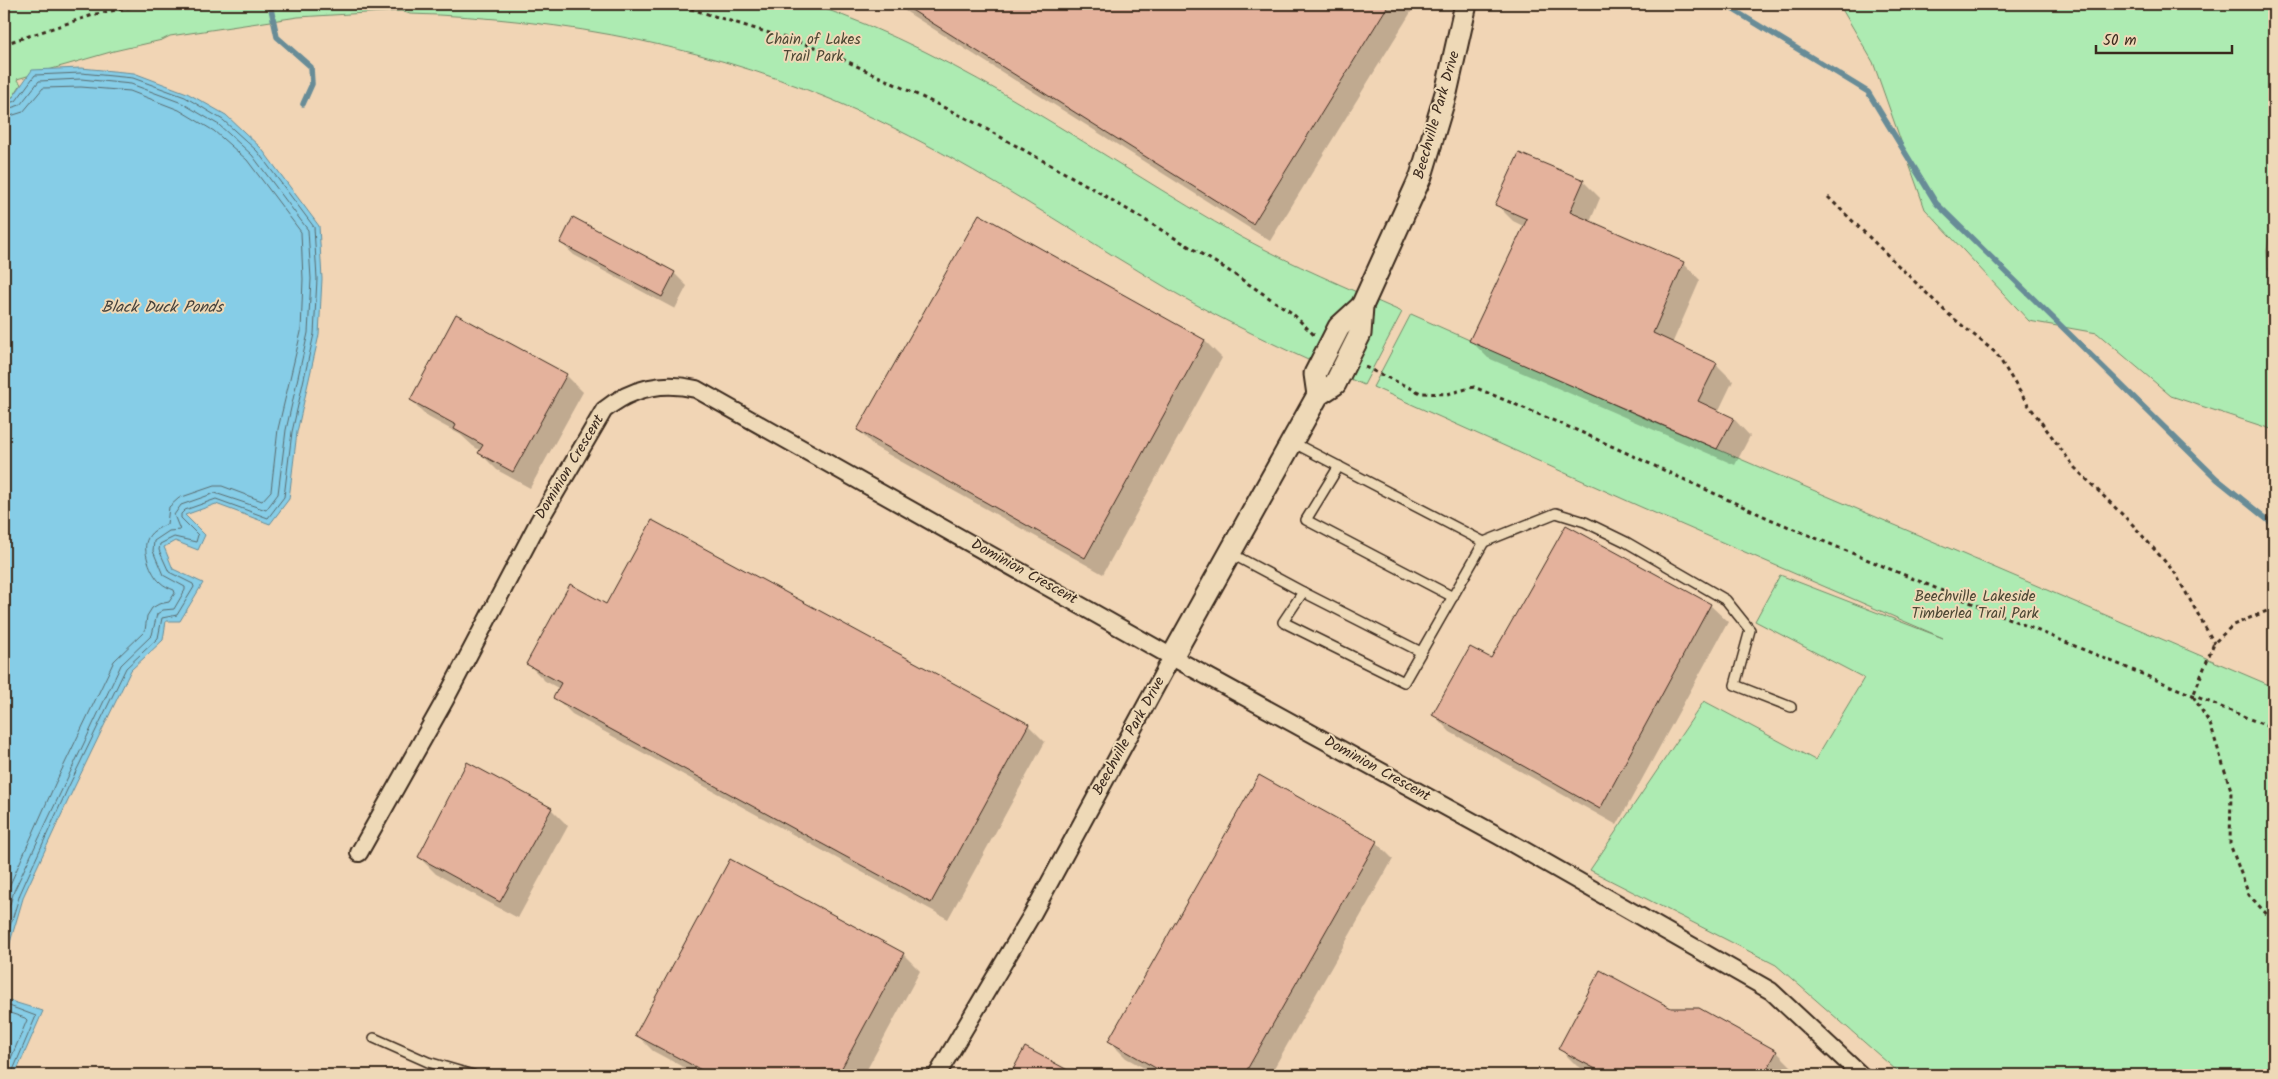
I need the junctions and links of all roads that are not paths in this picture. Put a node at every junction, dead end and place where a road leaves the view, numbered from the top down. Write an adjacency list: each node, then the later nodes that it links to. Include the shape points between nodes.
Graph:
1 (1466, 4): 2 (street, Beechville Park Drive, via 1446,94 1421,176)
2 (1362, 306): 3 (street, Beechville Park Drive, via 1360,334 1348,359 1335,384); 3 (street, Beechville Park Drive, via 1339,327 1315,374)
3 (1318, 395): 4 (street, Beechville Park Drive)
4 (1292, 442): 5 (lane); 7 (street, Beechville Park Drive)
5 (1339, 466): 6 (lane); 9 (lane, via 1306,520)
6 (1484, 542): 9 (lane); 12 (lane, via 1556,514 1584,522 1626,542 1726,600 1750,630 1735,685)
7 (1230, 553): 8 (lane); 11 (street, Beechville Park Drive)
8 (1303, 592): 10 (lane); 10 (lane, via 1283,622 1404,682)
9 (1453, 597): 10 (lane)
10 (1422, 652)
11 (1172, 657): 13 (street, Dominion Crescent, via 696,389 670,385 645,388 621,398 604,410 538,521 445,700); 16 (street, Beechville Park Drive, via 1033,913); 17 (street, Dominion Crescent, via 1490,831 1771,991)
12 (1791, 707)
13 (359, 853)
14 (374, 1038): 15 (lane, via 428,1062)
15 (473, 1075)
16 (937, 1075)
17 (1861, 1075)

